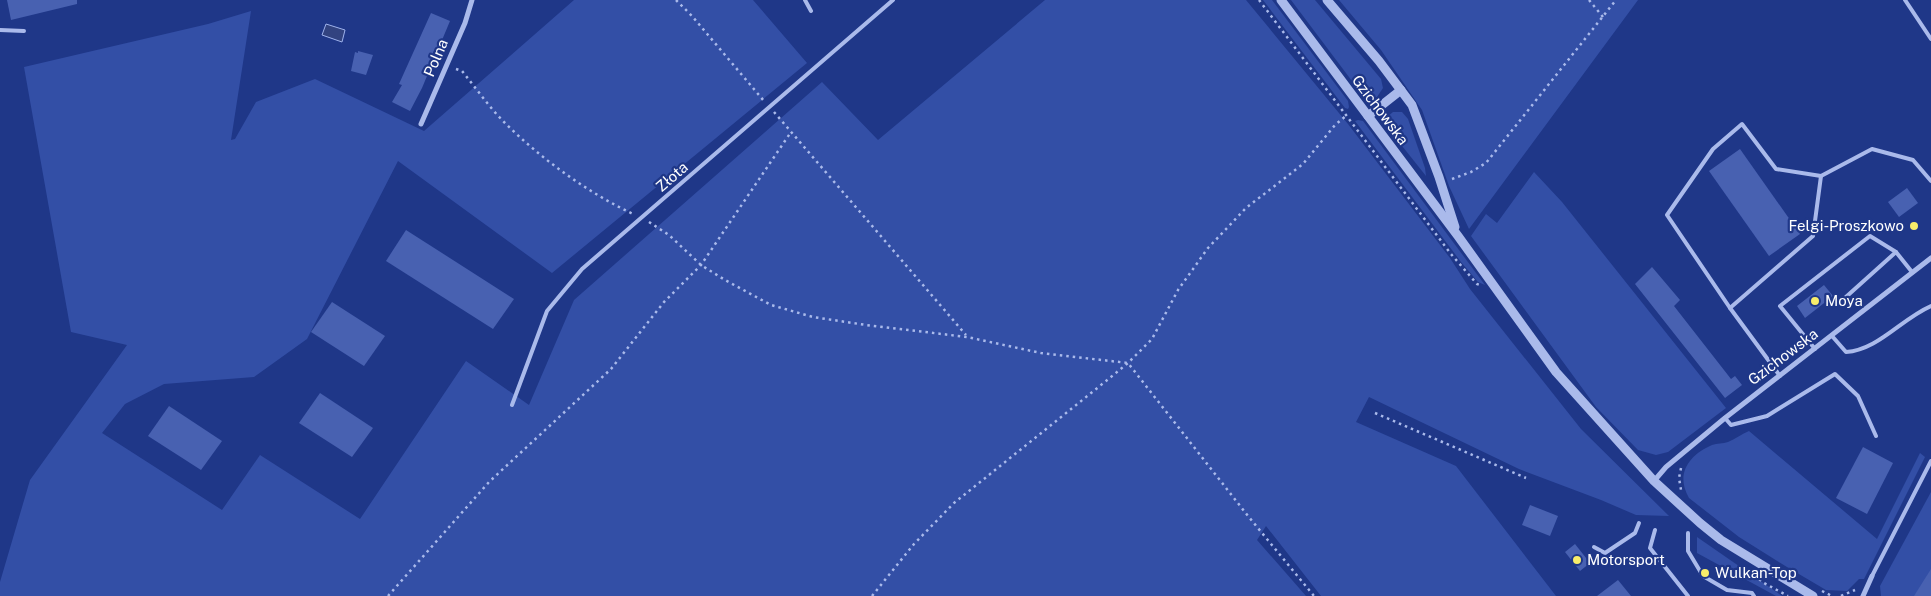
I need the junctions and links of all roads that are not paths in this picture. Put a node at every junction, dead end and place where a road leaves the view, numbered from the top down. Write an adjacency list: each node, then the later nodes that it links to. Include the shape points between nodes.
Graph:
1 (472, 0): 13 (street, Polna)
2 (805, 0): 7 (lane)
3 (893, 0): 26 (lane, Złota, via 582,268 547,311)
4 (1281, 0): 12 (street, Gzichowska)
5 (1327, 0): 11 (street, Gzichowska)
6 (1905, 0): 10 (lane)
7 (811, 11)
8 (0, 30): 9 (lane)
9 (24, 31)
10 (1931, 39)
11 (1401, 90): 12 (street); 16 (street, Gzichowska, via 1412,105)
12 (1368, 116): 16 (street, Gzichowska)
13 (421, 124)
14 (1821, 176): 15 (lane, via 1872,149 1912,160); 22 (lane, via 1813,236); 22 (lane, via 1776,169 1742,124 1713,149 1692,178 1668,215)
15 (1931, 181)
16 (1458, 236): 30 (street, Gzichowska, via 1556,372)
17 (1896, 252): 19 (lane); 20 (lane); 24 (lane, via 1870,236 1780,306)
18 (1931, 258): 19 (street, Gzichowska)
19 (1912, 272): 23 (street, Gzichowska)
20 (1837, 305)
21 (1931, 306): 23 (lane, via 1860,351 1846,352)
22 (1730, 308): 25 (lane)
23 (1832, 336): 24 (street, Gzichowska)
24 (1815, 349): 25 (street, Gzichowska)
25 (1780, 376): 27 (street, Gzichowska)
26 (512, 405)
27 (1725, 418): 28 (lane, via 1731,425 1767,416 1835,374 1858,396); 30 (street, Gzichowska, via 1666,467)
28 (1876, 436)
29 (1931, 461): 35 (lane)
30 (1654, 481): 37 (street, Gzichowska, via 1722,540)
31 (1639, 523): 34 (lane, via 1635,533 1605,553)
32 (1655, 530): 38 (lane, via 1650,548)
33 (1688, 533): 36 (lane, via 1688,551 1703,576)
34 (1594, 546)
35 (1872, 576): 41 (street)
36 (1727, 590): 39 (lane); 40 (lane)
37 (1817, 593)
38 (1688, 596)
39 (1725, 596)
40 (1754, 596)
41 (1862, 596)

